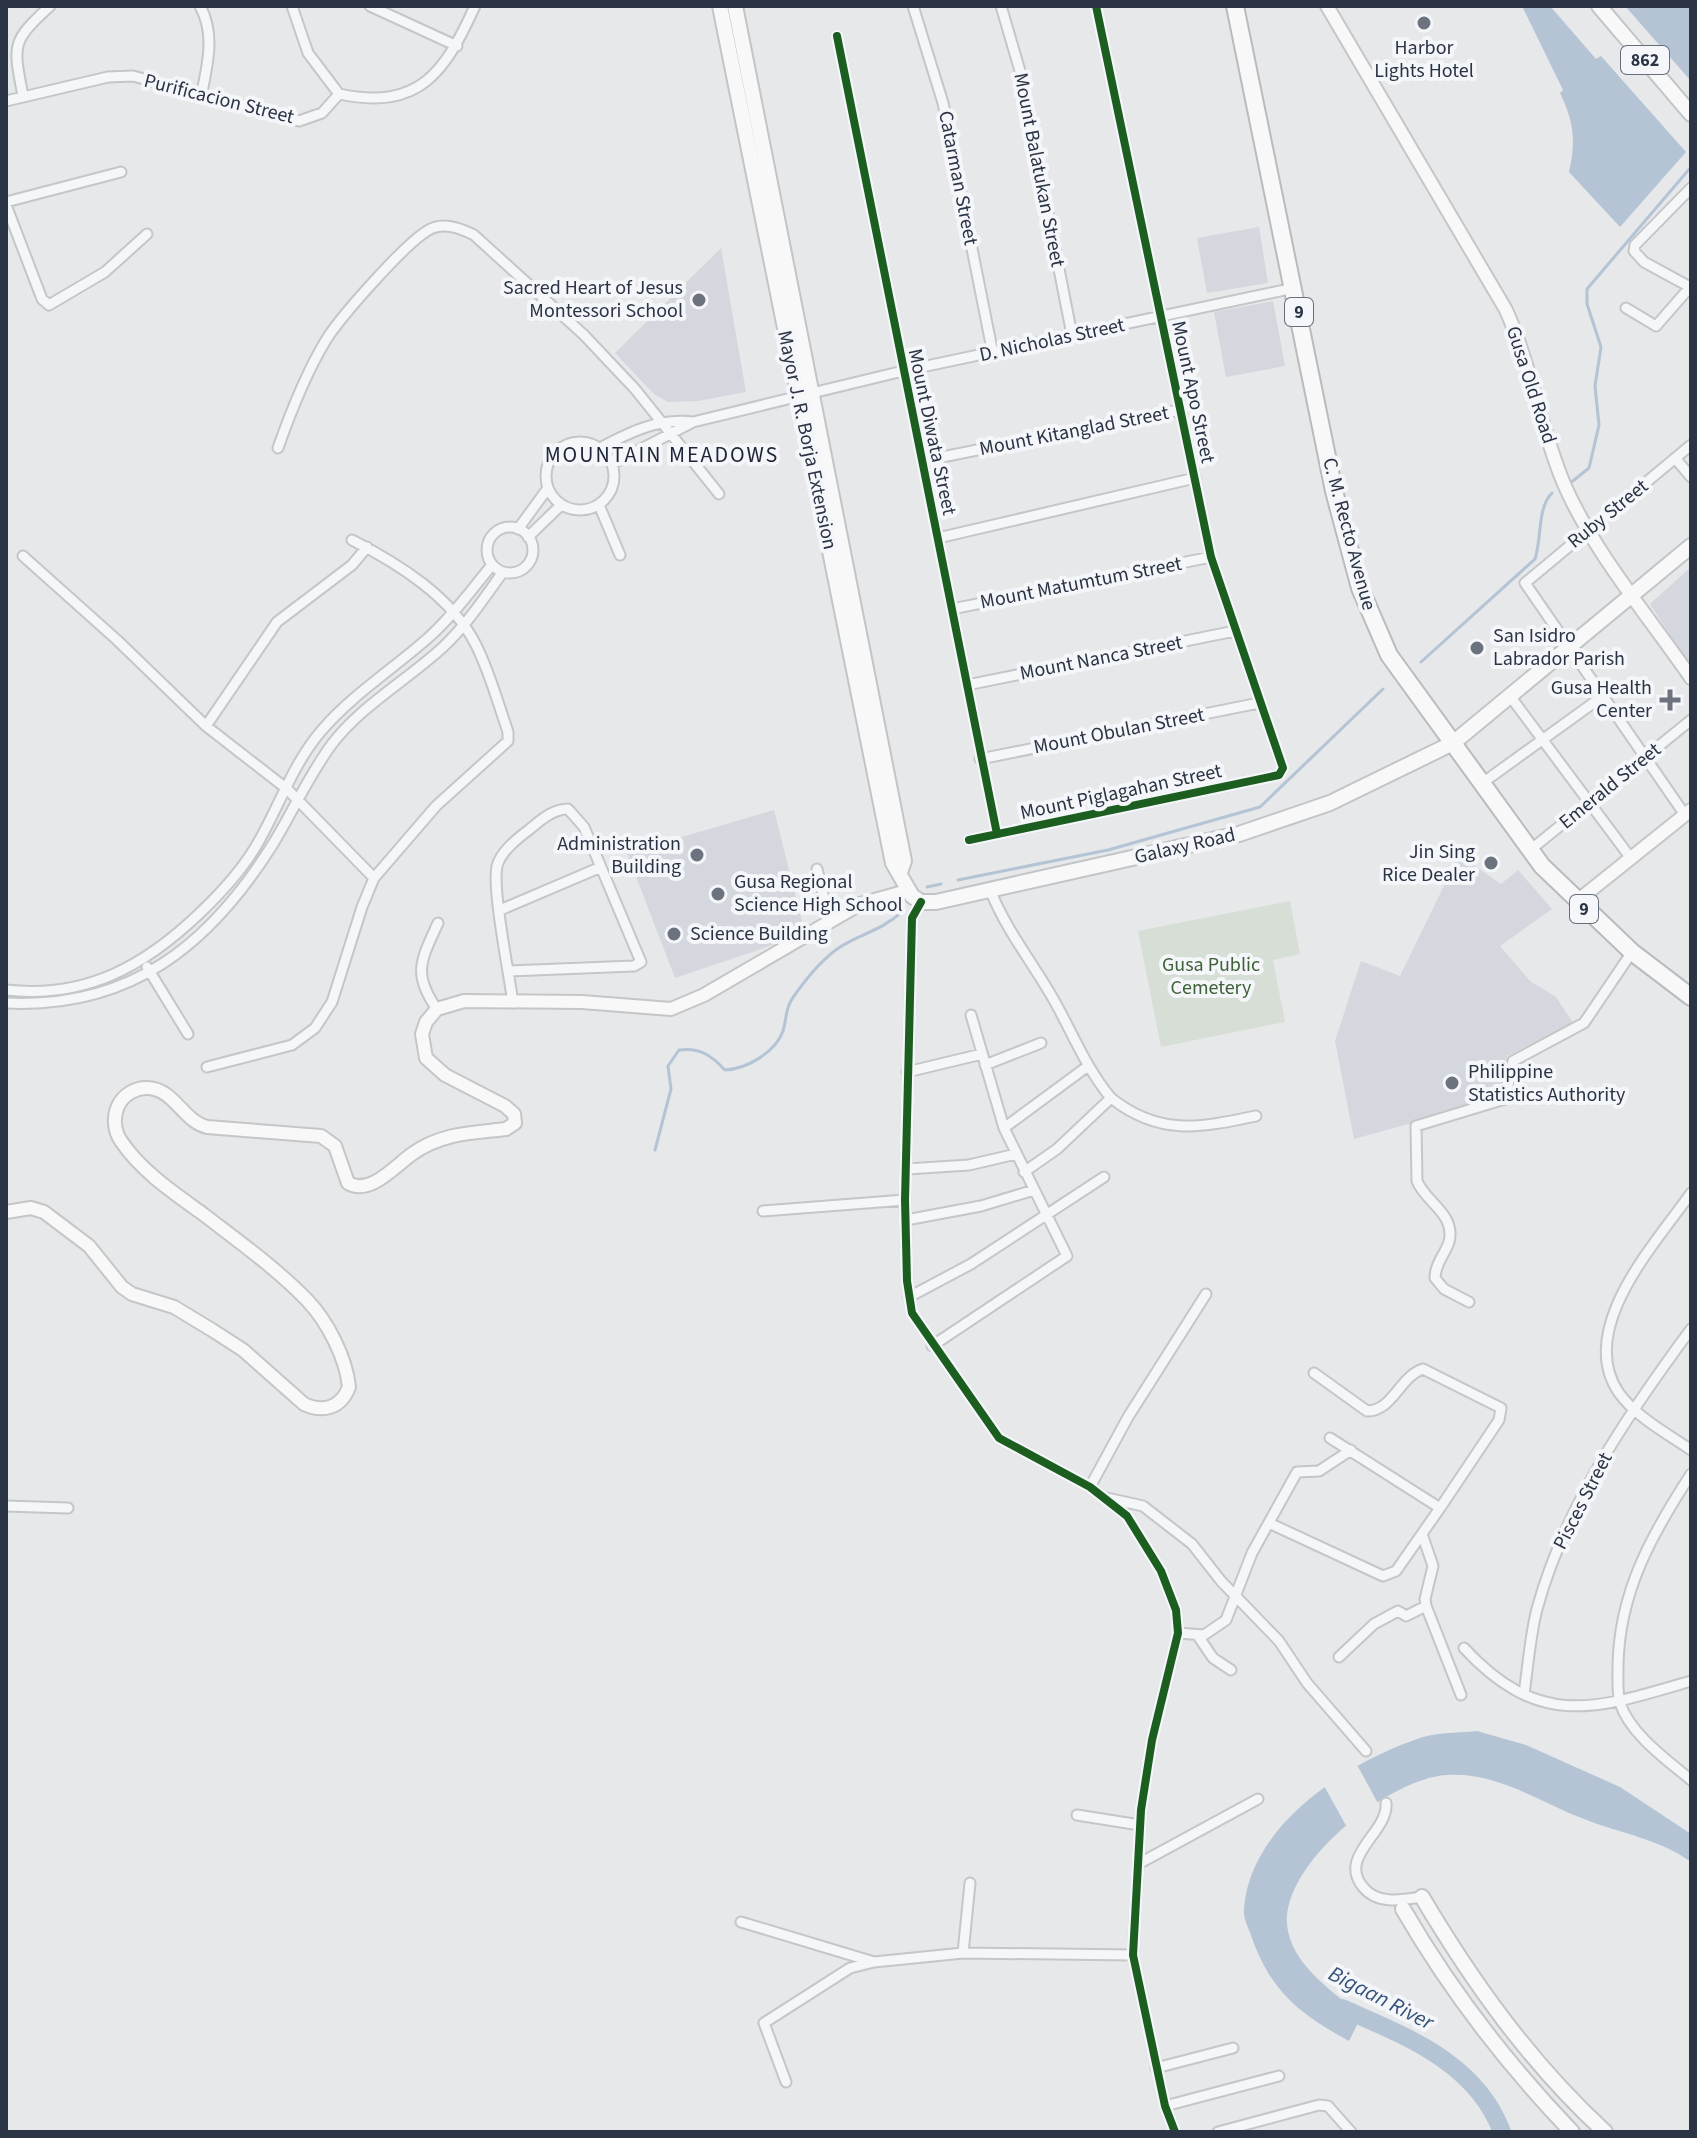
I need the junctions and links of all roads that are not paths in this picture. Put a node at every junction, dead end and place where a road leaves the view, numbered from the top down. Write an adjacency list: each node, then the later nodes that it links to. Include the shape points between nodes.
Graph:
1 (50, 6): 18 (street, via 18,38)
2 (200, 6): 19 (street, via 210,50)
3 (292, 6): 17 (street, via 308,53)
4 (370, 6): 15 (street)
5 (475, 6): 15 (street)
6 (720, 6): 16 (main road, Mayor J. R. Borja Extension)
7 (735, 6): 16 (main road, Mayor J. R. Borja Extension)
8 (913, 6): 31 (street, Catarman Street, via 943,103)
9 (1001, 6): 30 (street, Mount Balatukan Street, via 1020,71)
10 (1096, 6): 29 (street, Mount Apo Street)
11 (1235, 6): 27 (highway, C. M. Recto Avenue / 9)
12 (1327, 6): 51 (main road, Gusa Old Road, via 1506,310 1559,471)
13 (1599, 6): 21 (main road, 862)
14 (837, 36): 32 (street, Mount Diwata Street)
15 (457, 46): 17 (street, via 446,64 405,93 378,100)
16 (741, 74): 33 (main road, Mayor J. R. Borja Extension)
17 (339, 94): 19 (street, Purificacion Street, via 322,113 299,121)
18 (23, 96): 19 (street, Purificacion Street, via 120,76); 20 (street, Purificacion Street)
19 (201, 97)
20 (6, 101)
21 (1691, 114)
22 (121, 172): 24 (street)
23 (1691, 188): 26 (street, via 1634,251)
24 (6, 203): 25 (street, via 42,299 49,305 105,272)
25 (147, 234)
26 (1690, 287): 28 (street, via 1656,326)
27 (1294, 288): 29 (street, D. Nicholas Street); 76 (highway, C. M. Recto Avenue / 9, via 1334,491 1360,588 1389,655)
28 (1626, 308)
29 (1160, 316): 30 (street, D. Nicholas Street); 34 (street, Mount Apo Street)
30 (1072, 335): 31 (street, D. Nicholas Street)
31 (993, 354): 32 (street, D. Nicholas Street)
32 (903, 371): 33 (street, D. Nicholas Street); 42 (street, Mount Diwata Street)
33 (804, 393): 36 (street, D. Nicholas Street); 92 (main road, Mayor J. R. Borja Extension)
34 (1179, 410): 42 (street, Mount Kitanglad Street); 45 (street, Mount Apo Street)
35 (662, 422): 36 (street); 37 (street); 39 (street, via 527,280 474,235 446,226 428,230 328,337); 40 (street)
36 (693, 422): 37 (street)
37 (671, 434): 43 (street); 47 (street)
38 (1691, 445): 41 (street, Ruby Street)
39 (278, 448)
40 (600, 448): 43 (street); 46 (street, via 577,442 556,451 546,475)
41 (1675, 458): 44 (street); 51 (street, Ruby Street)
42 (922, 461): 53 (street, Mount Diwata Street)
43 (612, 464): 49 (street, via 613,487)
44 (1691, 477)
45 (1195, 478): 53 (street); 59 (street, Mount Apo Street)
46 (548, 488): 48 (street); 50 (street)
47 (719, 494)
48 (561, 505): 49 (street, via 581,510); 52 (street)
49 (599, 505): 57 (street)
50 (518, 529): 52 (street); 60 (street, via 503,528 491,537 487,550)
51 (1589, 529): 62 (main road, Gusa Old Road); 67 (street, Ruby Street, via 1525,583)
52 (528, 537): 61 (street, via 533,550 529,564 517,572)
53 (938, 538): 63 (street, Mount Diwata Street)
54 (352, 540): 56 (street)
55 (1691, 546): 62 (main road, Galaxy Road)
56 (367, 547): 64 (street); 74 (street, via 352,565 277,622)
57 (620, 555)
58 (23, 556): 74 (street)
59 (1211, 557): 63 (street, Mount Matumtum Street); 66 (street, Mount Apo Street)
60 (492, 565): 61 (street); 64 (street)
61 (503, 572): 65 (street)
62 (1633, 595): 67 (main road, Galaxy Road); 68 (main road, Gusa Old Road)
63 (952, 609): 69 (street, Mount Diwata Street)
64 (454, 611): 65 (street); 81 (street, via 333,717)
65 (464, 625): 82 (street, via 342,733); 91 (street, via 484,664 508,741 436,806)
66 (1235, 631): 69 (street, Mount Nanca Street); 72 (street, Mount Apo Street)
67 (1568, 648): 70 (main road, Galaxy Road); 71 (street)
68 (1691, 678)
69 (967, 685): 78 (street, Mount Diwata Street)
70 (1510, 696): 75 (street); 76 (main road, Galaxy Road)
71 (1603, 696): 75 (street); 77 (street)
72 (1259, 703): 78 (street, Mount Obulan Street); 79 (street, Mount Apo Street, via 1283,768)
73 (1691, 720): 77 (street, Emerald Street)
74 (206, 726): 81 (street)
75 (1543, 741): 80 (street); 83 (street)
76 (1453, 743): 80 (highway, C. M. Recto Avenue / 9); 93 (main road, Galaxy Road, via 1364,789 1239,834)
77 (1646, 757): 83 (street, Emerald Street); 84 (street)
78 (980, 759): 85 (street, Mount Diwata Street)
79 (1279, 775): 85 (street, Mount Piglagahan Street)
80 (1481, 784): 87 (highway, C. M. Recto Avenue / 9)
81 (287, 789): 82 (street); 100 (street, via 236,875 177,935)
82 (298, 801): 91 (street); 102 (street, via 231,902)
83 (1590, 803): 87 (street, Emerald Street); 88 (street)
84 (1688, 812): 88 (main road)
85 (997, 834): 86 (street, Mount Piglagahan Street)
86 (969, 840)
87 (1529, 851): 95 (highway, C. M. Recto Avenue / 9)
88 (1630, 857): 95 (main road)
89 (601, 867): 96 (street); 96 (street, via 574,813 551,813 500,858); 101 (street, via 641,962)
90 (817, 869): 97 (street)
91 (374, 878): 113 (street, via 337,988 319,1023 292,1045)
92 (907, 891): 94 (main road); 97 (main road, via 860,904)
93 (991, 892): 94 (main road, Galaxy Road); 112 (street)
94 (921, 902): 114 (street, via 912,918)
95 (1576, 902): 99 (highway, C. M. Recto Avenue / 9)
96 (500, 910): 101 (street)
97 (829, 920): 106 (main road, via 688,1004 653,1009)
98 (438, 923): 107 (street, via 421,974)
99 (1632, 952): 104 (highway, C. M. Recto Avenue / 9); 131 (street, via 1584,1023 1513,1061 1505,1099 1416,1126 1417,1181 1441,1210 1449,1230 1435,1278)
100 (142, 961): 102 (street); 103 (street, via 76,988)
101 (509, 971): 106 (street)
102 (150, 972): 105 (street, via 88,999); 109 (street)
103 (6, 990)
104 (1691, 997)
105 (6, 1003)
106 (513, 1003): 107 (main road, via 457,1001)
107 (437, 1009): 126 (main road, via 422,1034 426,1058 456,1082 505,1106 515,1123 506,1129 437,1139 370,1185 348,1183 335,1146 326,1139 196,1125 152,1088 127,1095 116,1114 120,1139 143,1167 271,1267 321,1318 349,1387 329,1408 304,1404 243,1350 174,1307 132,1294 89,1246 44,1212)
108 (971, 1015): 111 (street)
109 (188, 1034)
110 (1041, 1043): 111 (street)
111 (984, 1060): 114 (street); 117 (street)
112 (1088, 1066): 115 (street); 117 (street)
113 (207, 1067)
114 (907, 1072): 119 (street)
115 (1111, 1098): 116 (street, via 1142,1117 1176,1128); 120 (street)
116 (1256, 1116)
117 (1004, 1128): 118 (street)
118 (1016, 1154): 119 (street, via 969,1165); 120 (street)
119 (907, 1169): 124 (street)
120 (1024, 1172): 122 (street)
121 (1104, 1177): 127 (street)
122 (1034, 1190): 127 (street); 128 (street)
123 (1691, 1193): 135 (street, via 1625,1287 1612,1315 1610,1369 1618,1392)
124 (905, 1200): 125 (street); 128 (street)
125 (763, 1211)
126 (6, 1212)
127 (1046, 1213): 130 (street, via 971,1264); 133 (street, via 1066,1259)
128 (906, 1220): 130 (street)
129 (1206, 1294): 140 (street)
130 (909, 1297): 133 (street, via 912,1313)
131 (1469, 1302)
132 (1691, 1329): 135 (street, Pisces Street)
133 (932, 1346): 140 (street, via 999,1438)
134 (1314, 1373): 144 (street, via 1367,1411 1382,1407 1423,1369 1501,1408 1499,1420)
135 (1633, 1408): 138 (street); 155 (street, Pisces Street, via 1550,1567 1537,1610)
136 (1330, 1438): 137 (street)
137 (1351, 1450): 144 (street); 145 (street, via 1319,1471 1297,1472)
138 (1691, 1450)
139 (1691, 1474): 157 (street, via 1657,1526 1633,1580 1619,1648)
140 (1090, 1487): 141 (street)
141 (1107, 1498): 147 (street, via 1128,1500 1158,1514); 149 (street, via 1137,1528 1161,1571 1176,1610)
142 (6, 1506): 143 (street)
143 (68, 1508)
144 (1440, 1508): 146 (street)
145 (1269, 1523): 146 (street, via 1383,1576 1396,1571); 147 (street)
146 (1422, 1534): 148 (street, via 1433,1566)
147 (1237, 1597): 150 (street, via 1222,1625); 158 (street)
148 (1426, 1606): 152 (street, via 1406,1616 1398,1611 1386,1617); 156 (street)
149 (1178, 1633): 150 (street); 163 (street, via 1152,1740)
150 (1198, 1636): 153 (street, via 1213,1658)
151 (1464, 1648): 155 (street, via 1496,1678)
152 (1339, 1657)
153 (1231, 1670)
154 (1691, 1681): 157 (street)
155 (1524, 1694): 157 (street, via 1568,1708)
156 (1461, 1695)
157 (1620, 1702): 159 (street, via 1640,1733)
158 (1366, 1751)
159 (1691, 1780)
160 (1258, 1799): 164 (street)
161 (1386, 1803): 166 (street, via 1385,1814 1358,1858 1358,1880 1380,1899)
162 (1077, 1815): 163 (street)
163 (1140, 1825): 164 (street)
164 (1140, 1863): 170 (street)
165 (970, 1883): 169 (street)
166 (1422, 1897): 181 (main road, via 1467,1972 1511,2030)
167 (1403, 1909): 180 (main road, via 1448,1984 1493,2044)
168 (741, 1922): 171 (street)
169 (963, 1953): 170 (street); 171 (street)
170 (1133, 1955): 173 (street)
171 (874, 1962): 175 (street, via 850,1968 764,2023)
172 (1233, 2048): 173 (street)
173 (1156, 2068): 176 (street)
174 (1279, 2076): 176 (street)
175 (786, 2082)
176 (1165, 2106): 177 (street)
177 (1175, 2132)
178 (1218, 2132): 179 (street, via 1319,2105 1328,2106)
179 (1351, 2132)
180 (1572, 2132)
181 (1605, 2132)

